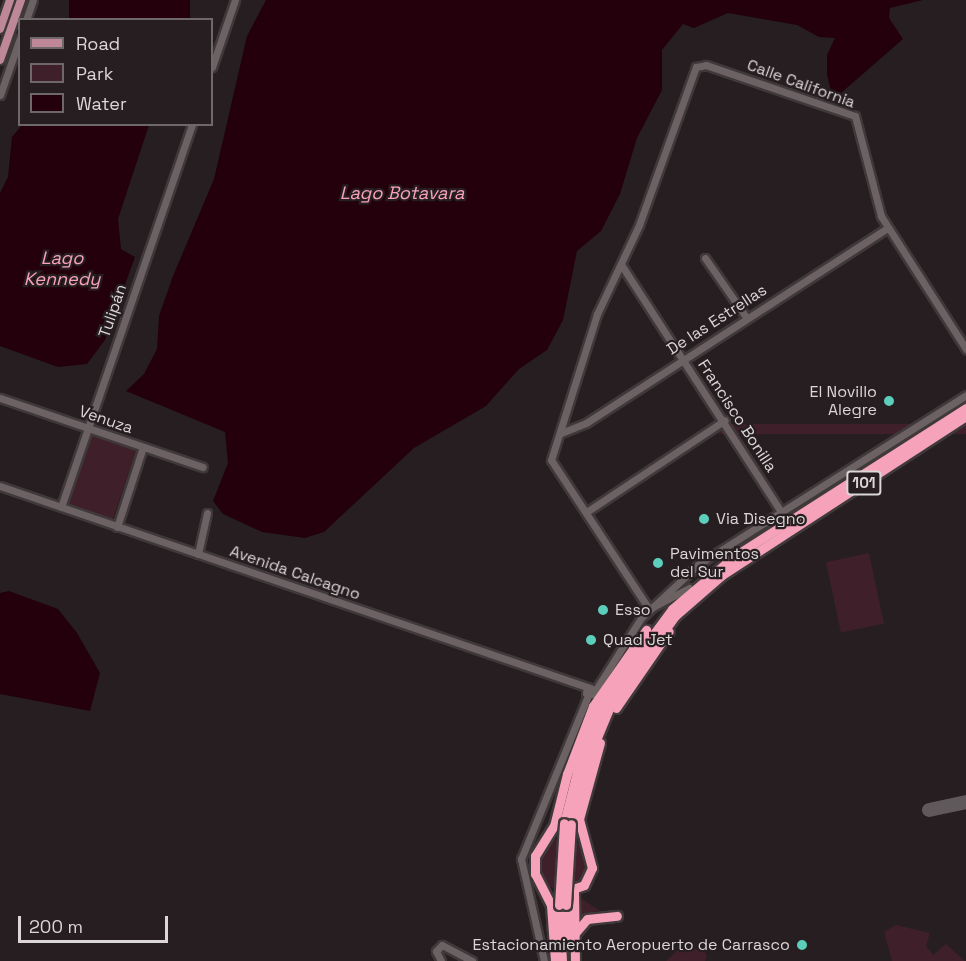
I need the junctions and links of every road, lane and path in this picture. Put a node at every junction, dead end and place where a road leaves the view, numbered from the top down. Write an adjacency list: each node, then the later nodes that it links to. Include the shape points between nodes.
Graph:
1 (10, 0): 6 (main road)
2 (21, 0): 8 (main road)
3 (33, 0): 5 (street)
4 (235, 0): 9 (street)
5 (27, 18)
6 (0, 29)
7 (18, 43): 10 (street)
8 (0, 60)
9 (213, 65)
10 (2, 81): 11 (street)
11 (0, 95)
12 (191, 126): 24 (street, Tulipán)
13 (888, 228): 15 (street, Calle California, via 855,116 706,65 696,67); 16 (street, De las Estrellas); 17 (street, Calle California)
14 (705, 258): 16 (street)
15 (622, 266): 18 (street, Francisco Bonilla); 25 (street, via 597,314)
16 (746, 317): 18 (street, De las Estrellas)
17 (966, 349)
18 (682, 358): 23 (street, Francisco Bonilla); 25 (street, De las Estrellas, via 586,423)
19 (966, 395): 21 (street)
20 (0, 398): 24 (street, Venuza)
21 (952, 404): 22 (street); 32 (street)
22 (966, 411): 32 (highway, 101); 38 (highway, 101, via 722,575)
23 (725, 420): 30 (street); 32 (street, Francisco Bonilla)
24 (87, 428): 26 (street, Venuza); 29 (street, Tulipán)
25 (561, 433): 30 (street, via 551,460)
26 (142, 447): 27 (street, Venuza); 33 (street)
27 (203, 467)
28 (0, 486): 29 (street, Avenida Calcagno)
29 (61, 507): 33 (street, Avenida Calcagno)
30 (588, 511): 37 (street)
31 (207, 513): 34 (street)
32 (786, 518): 35 (highway, 101); 37 (street, via 717,551)
33 (117, 526): 34 (street, Avenida Calcagno)
34 (198, 554): 39 (street, Avenida Calcagno)
35 (699, 583): 36 (highway); 40 (highway, 101, via 647,637 612,687 582,752)
36 (689, 588): 37 (street); 41 (highway, via 634,643 601,690)
37 (650, 609): 39 (street)
38 (683, 609): 40 (highway, 101, via 652,642 611,704); 42 (highway, via 604,731 582,802)
39 (587, 689): 44 (street, via 521,859)
40 (567, 823): 47 (highway, 101, bridge)
41 (544, 841): 42 (highway, via 566,835); 43 (highway, via 535,856)
42 (585, 844): 46 (highway, via 592,868)
43 (535, 874): 44 (street); 45 (highway)
44 (525, 880): 52 (street, via 538,918)
45 (544, 886): 46 (highway, via 560,893); 53 (highway, via 552,915)
46 (574, 891): 49 (highway)
47 (563, 905): 54 (highway, 101); 55 (highway, 101)
48 (617, 916): 49 (highway, via 586,919)
49 (574, 935): 56 (highway)
50 (441, 961): 51 (street, via 436,951 441,945)
51 (472, 961)
52 (544, 961)
53 (555, 961)
54 (562, 961)
55 (570, 961)
56 (575, 961)

